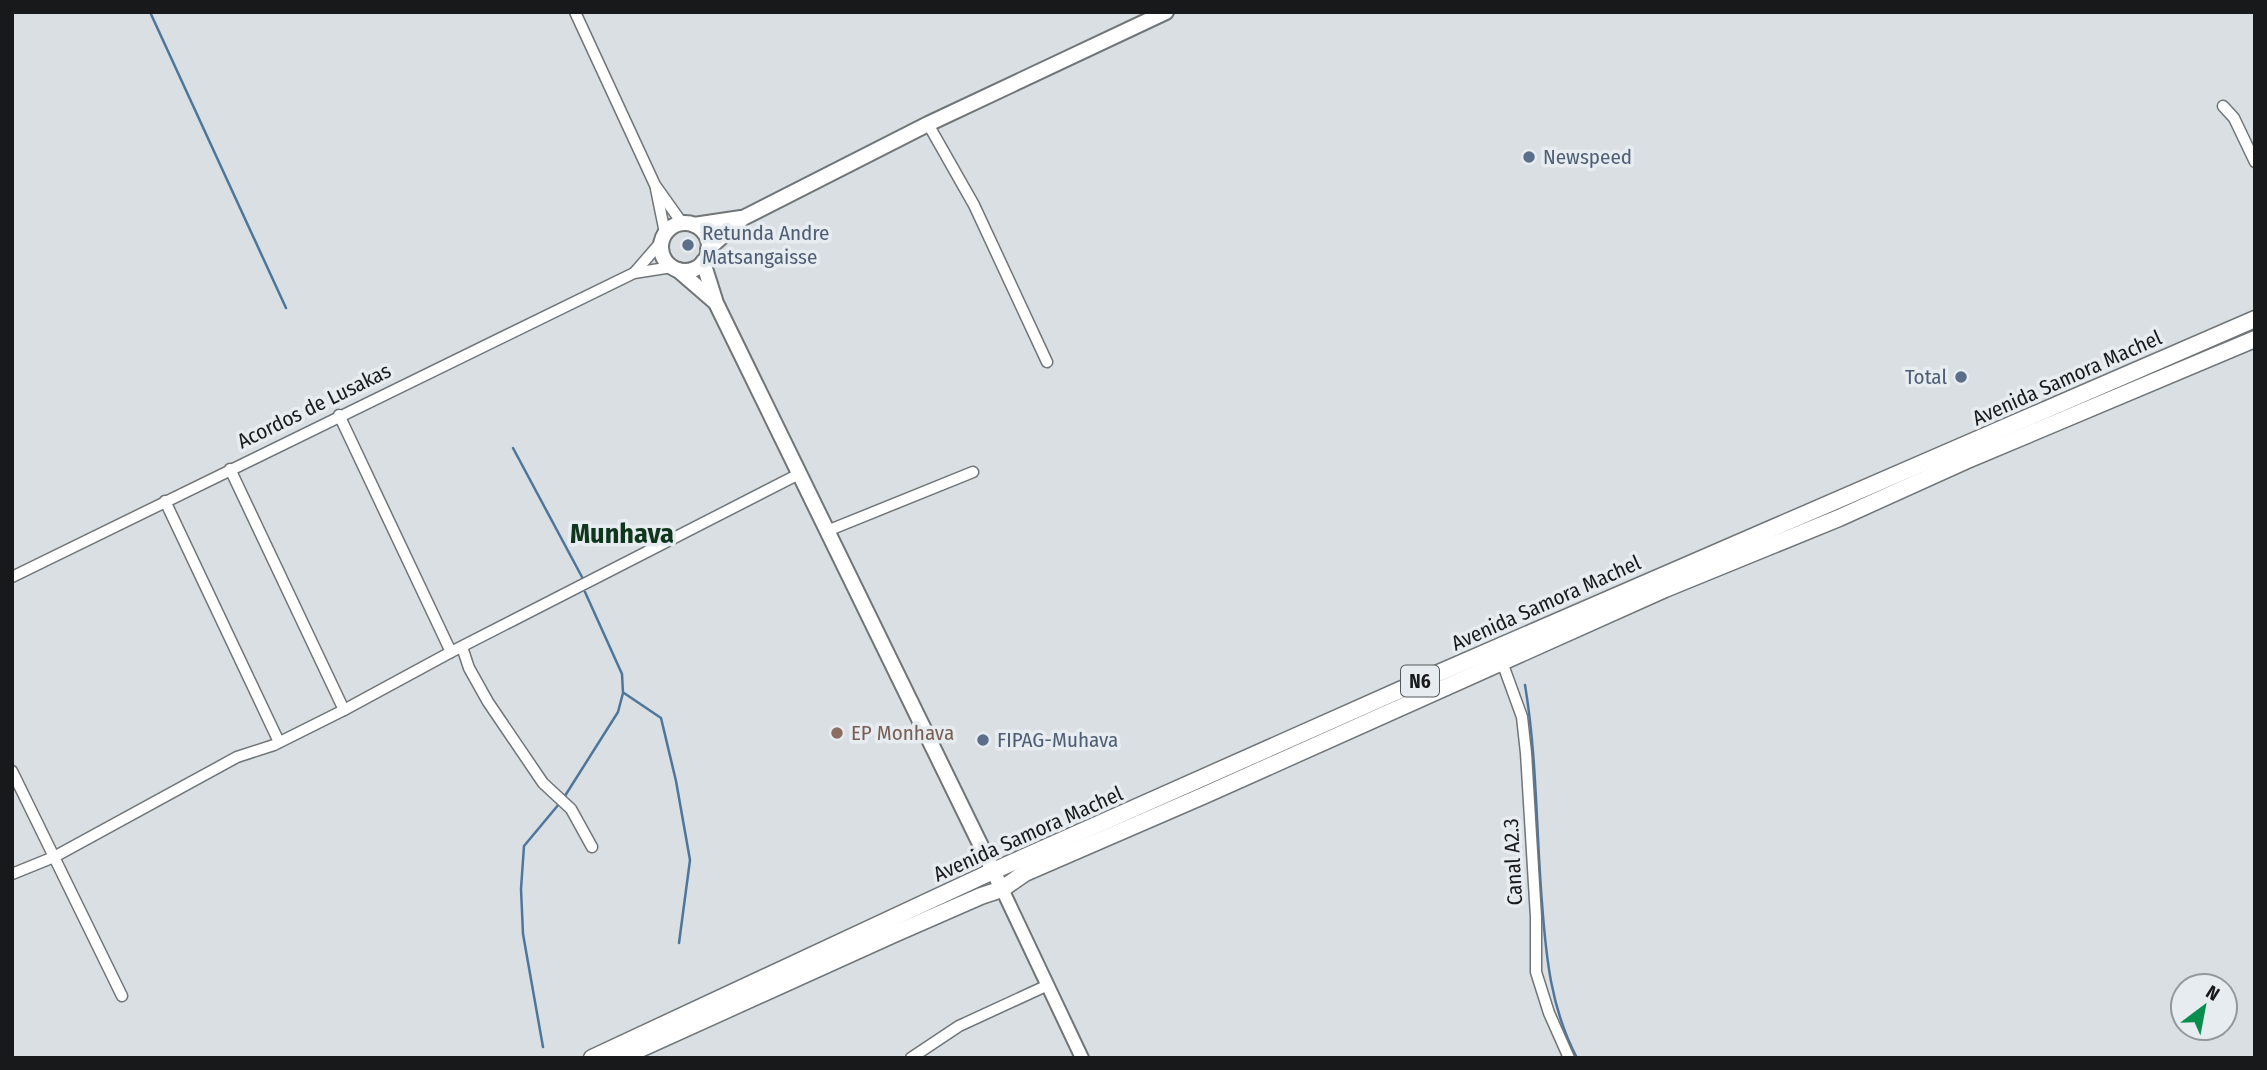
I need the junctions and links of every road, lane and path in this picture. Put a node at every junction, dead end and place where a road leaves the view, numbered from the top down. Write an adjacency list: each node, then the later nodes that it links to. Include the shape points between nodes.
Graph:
1 (575, 12): 6 (street)
2 (1166, 12): 4 (main road)
3 (2223, 106): 5 (street, via 2234,118)
4 (928, 124): 7 (main road); 16 (street, via 974,205)
5 (2255, 162)
6 (655, 185): 8 (street); 9 (street)
7 (743, 218): 8 (main road); 10 (main road)
8 (688, 224): 9 (main road, via 673,226); 10 (main road, via 705,235)
9 (663, 237): 11 (main road, via 663,256); 12 (street)
10 (706, 256): 11 (main road, via 694,269); 13 (main road)
11 (675, 268): 12 (street); 13 (main road)
12 (634, 273): 17 (street, Acordos de Lusakas)
13 (716, 303): 20 (main road)
14 (2255, 319): 32 (highway, Avenida Samora Machel / N6)
15 (2255, 339): 26 (highway, Avenida Samora Machel / N6)
16 (1047, 362)
17 (339, 415): 18 (street, Acordos de Lusakas); 25 (street)
18 (230, 469): 21 (street, Acordos de Lusakas); 27 (street)
19 (974, 472): 22 (street)
20 (799, 474): 22 (main road); 24 (street)
21 (165, 501): 23 (street, Acordos de Lusakas); 28 (street)
22 (827, 531): 32 (main road)
23 (12, 577)
24 (462, 647): 25 (street); 30 (street, via 488,702 543,783 578,818)
25 (451, 652): 27 (street)
26 (1502, 662): 34 (highway, Avenida Samora Machel / N6, via 1026,873); 41 (street, Canal A2.3, via 1521,717 1526,752 1536,972)
27 (344, 710): 28 (street)
28 (279, 742): 31 (street, via 237,757)
29 (12, 771): 31 (street)
30 (592, 847)
31 (54, 857): 33 (street); 36 (street)
32 (993, 871): 34 (main road); 37 (highway, Avenida Samora Machel / N6)
33 (12, 874)
34 (1002, 889): 35 (street); 38 (highway, Avenida Samora Machel / N6)
35 (1048, 985): 39 (street, via 959,1026); 40 (street)
36 (122, 996)
37 (592, 1058)
38 (620, 1058)
39 (911, 1058)
40 (1082, 1058)
41 (1569, 1058)

